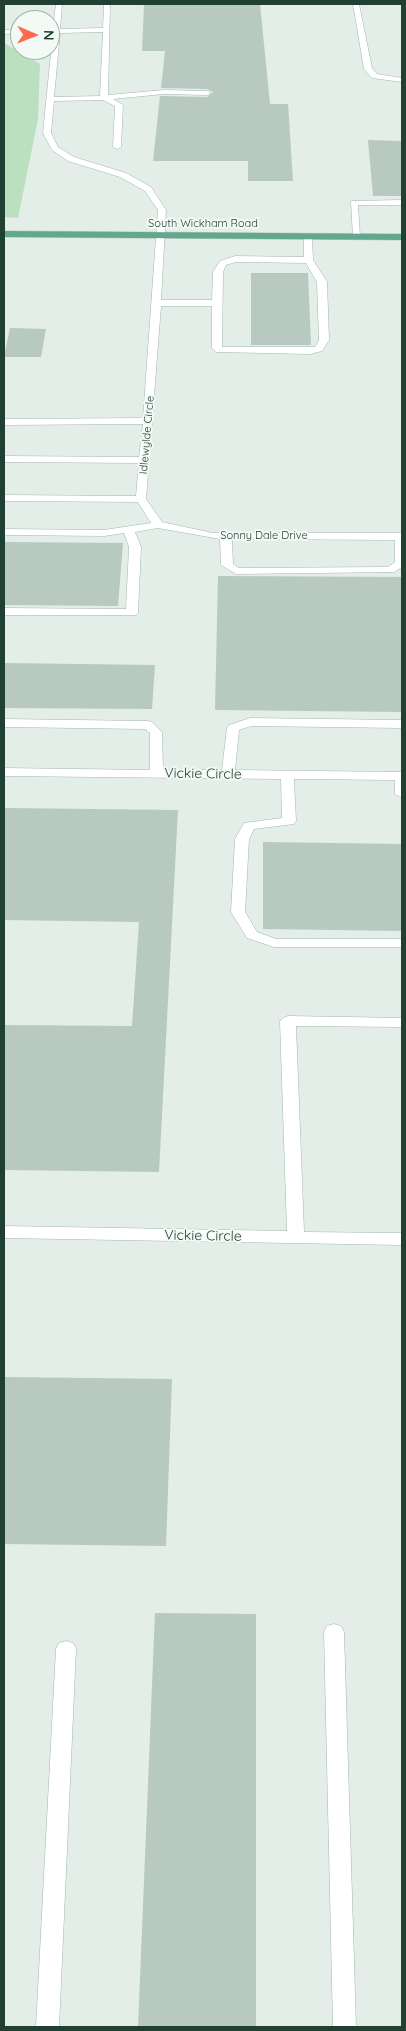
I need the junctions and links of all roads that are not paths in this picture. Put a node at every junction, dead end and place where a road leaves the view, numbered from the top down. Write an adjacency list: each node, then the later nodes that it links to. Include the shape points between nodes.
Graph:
1 (107, 4): 5 (street)
2 (356, 4): 8 (street, via 368,69 375,76)
3 (4, 8): 4 (street)
4 (4, 13)
5 (106, 30): 6 (street); 10 (street)
6 (60, 31)
7 (52, 60): 11 (street, Idlewylde Circle)
8 (402, 80)
9 (207, 93): 10 (street, via 164,92)
10 (104, 98): 11 (street); 12 (street, via 119,105)
11 (50, 99): 15 (street, Idlewylde Circle, via 47,133 54,148 71,159 123,175 148,189 162,210)
12 (117, 147)
13 (402, 202): 17 (street, via 354,203)
14 (4, 234): 15 (main road, South Wickham Road)
15 (161, 235): 16 (main road, South Wickham Road); 20 (street, Idlewylde Circle)
16 (308, 236): 17 (main road, South Wickham Road); 19 (street)
17 (356, 236): 18 (main road, South Wickham Road)
18 (402, 237)
19 (309, 260): 21 (street, via 235,259 223,263 218,272); 21 (street, via 322,282 324,340 319,349 221,350 217,348)
20 (156, 303): 21 (street); 22 (street, Idlewylde Circle)
21 (217, 303)
22 (148, 421): 23 (street); 25 (street, Idlewylde Circle)
23 (4, 422)
24 (4, 459): 25 (street)
25 (144, 460): 27 (street, Idlewylde Circle)
26 (4, 498): 27 (street)
27 (141, 499): 28 (street)
28 (158, 525): 29 (street, Sonny Dale Drive); 31 (street, Sonny Dale Drive)
29 (128, 529): 30 (street, Sonny Dale Drive, via 104,533); 33 (street, via 135,547 132,613)
30 (4, 532)
31 (226, 536): 32 (street, Sonny Dale Drive); 32 (street, via 227,565 236,571 390,570 401,563)
32 (402, 537)
33 (4, 612)
34 (4, 723): 37 (street, via 148,725 156,732)
35 (402, 724): 38 (street, via 250,722 233,728)
36 (4, 772): 37 (street, Vickie Circle)
37 (157, 773): 38 (street, Vickie Circle)
38 (228, 774): 39 (street, Vickie Circle)
39 (287, 775): 40 (street, Vickie Circle); 42 (street, via 289,821 248,826 242,839 238,912 252,935 274,943)
40 (402, 776): 41 (street)
41 (402, 794)
42 (402, 943)
43 (402, 1022): 45 (street, via 288,1021)
44 (4, 1232): 45 (street, Vickie Circle)
45 (296, 1237): 46 (street, Vickie Circle)
46 (402, 1239)
47 (334, 1632): 50 (street)
48 (66, 1649): 49 (street)
49 (48, 2027)
50 (345, 2027)

